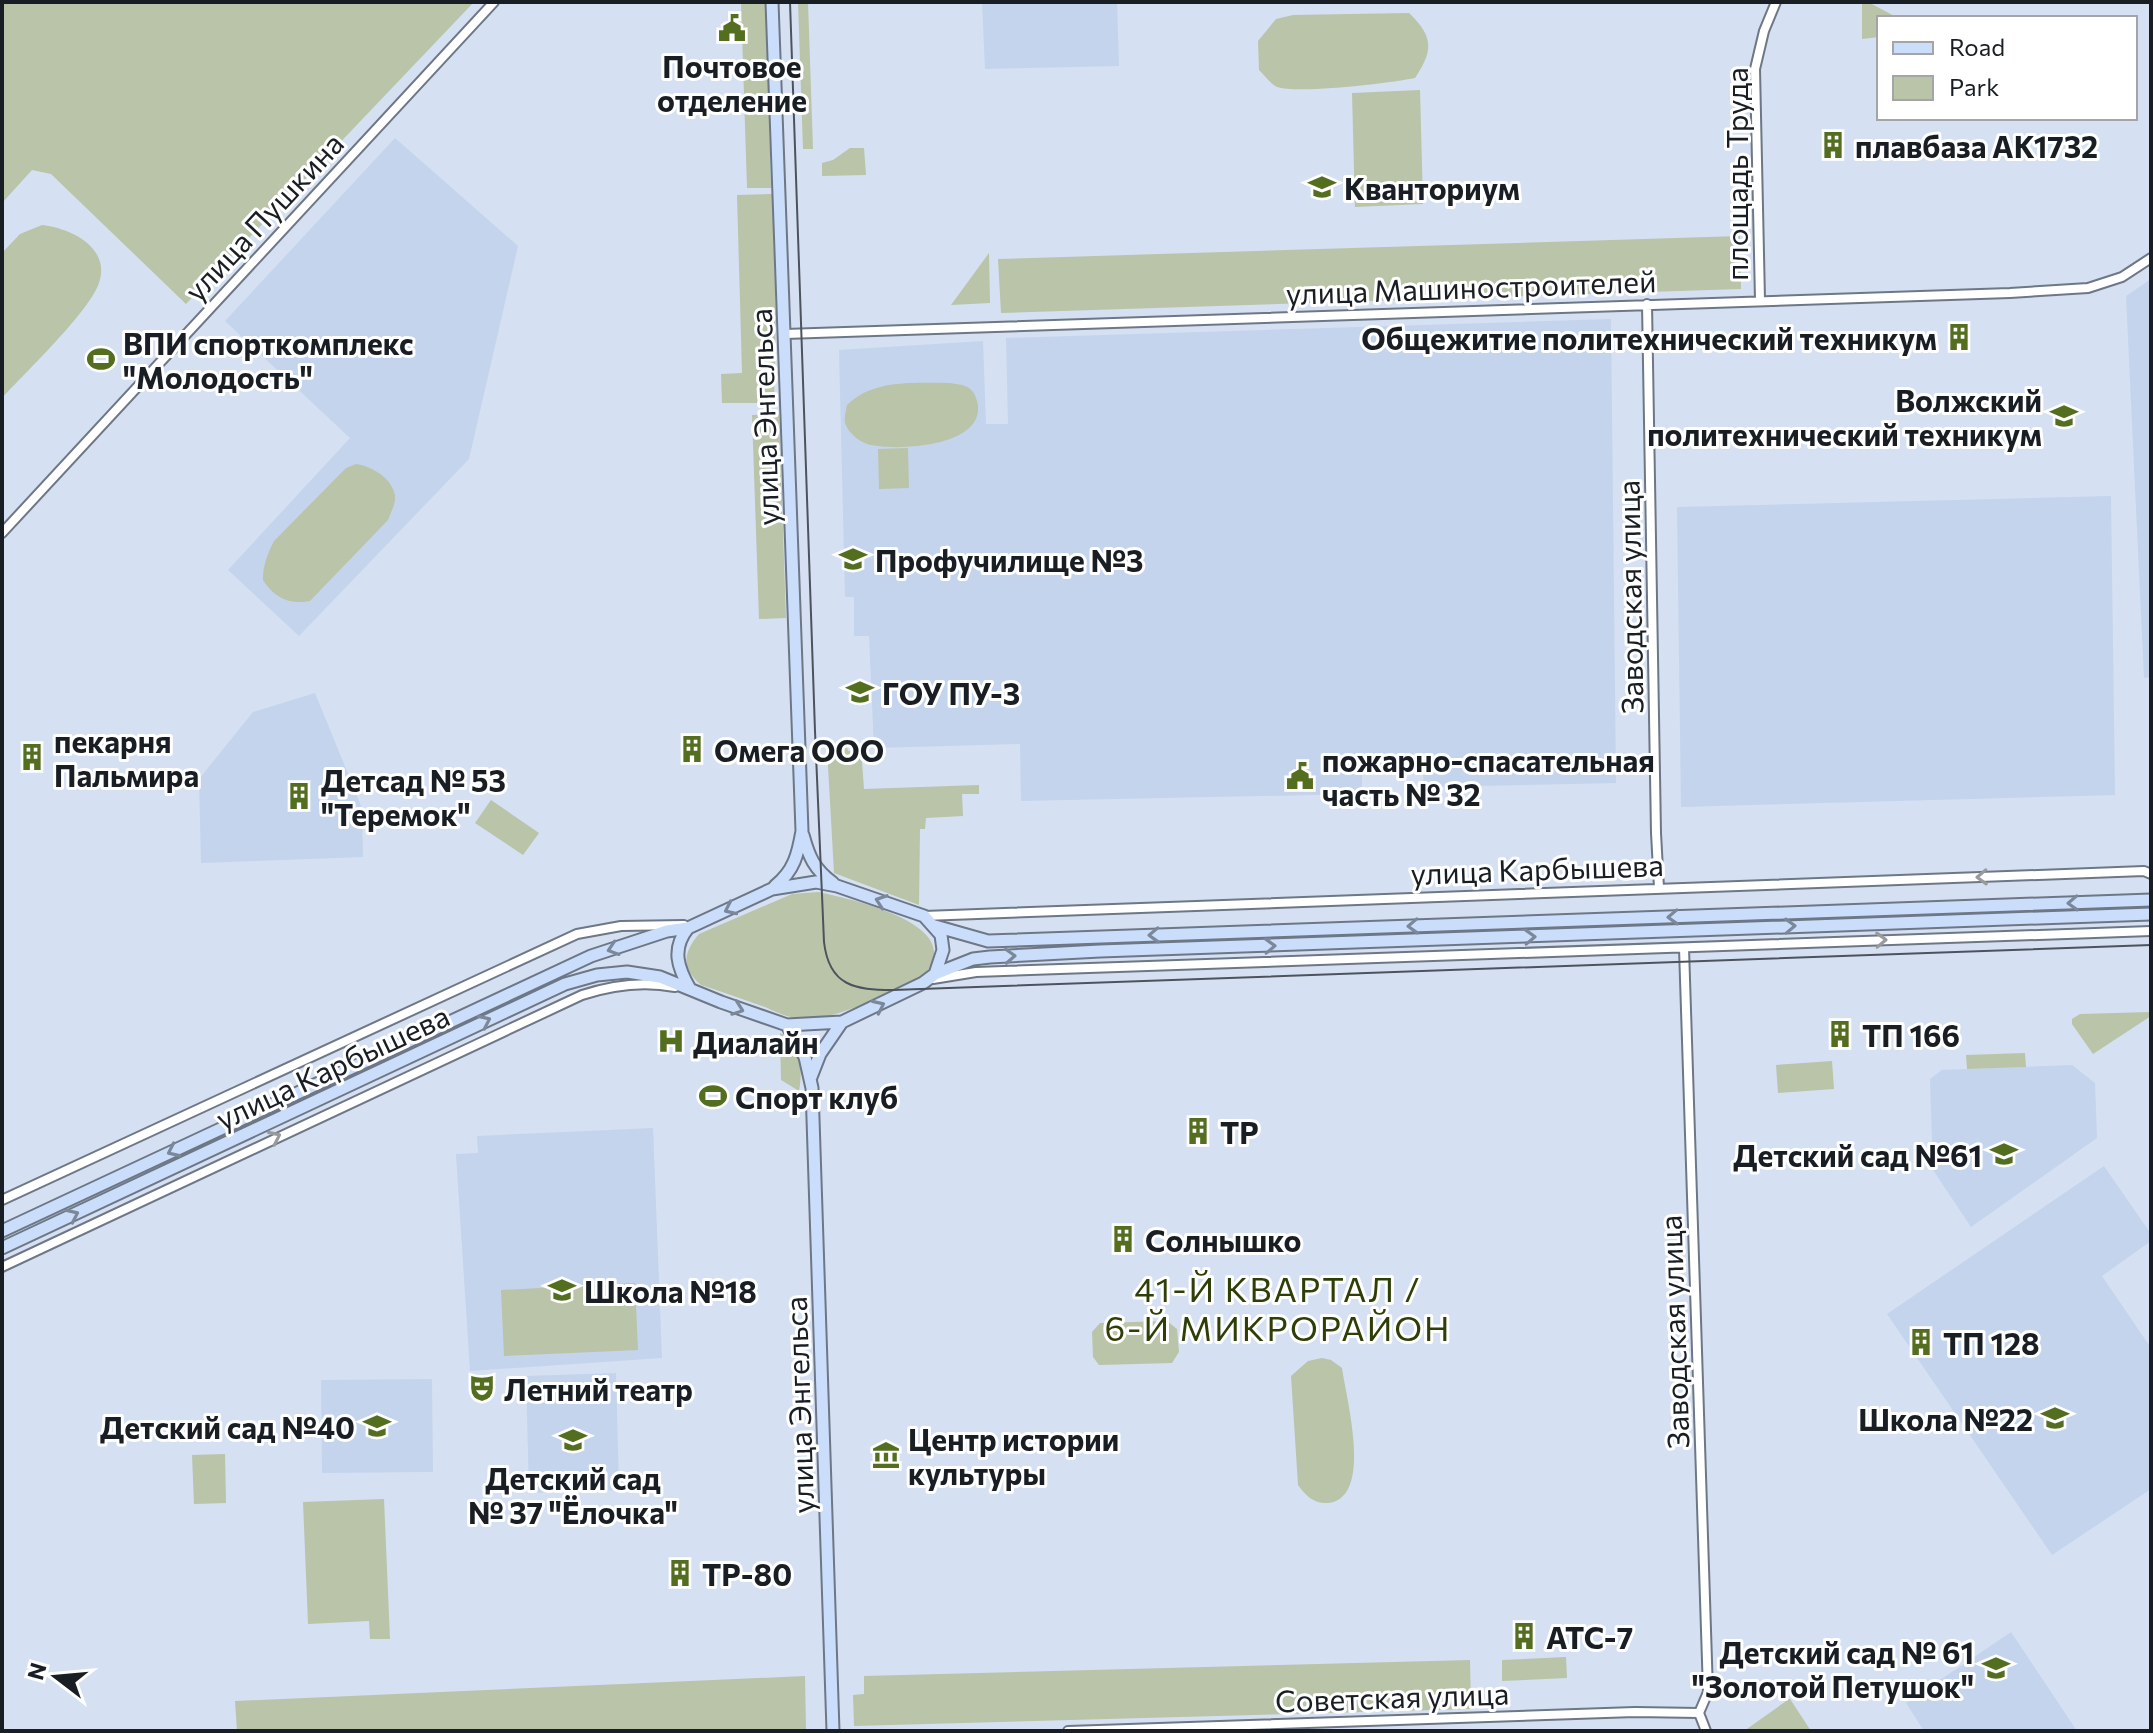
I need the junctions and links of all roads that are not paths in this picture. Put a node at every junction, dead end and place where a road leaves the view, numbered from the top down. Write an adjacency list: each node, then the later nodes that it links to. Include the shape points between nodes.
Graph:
1 (494, 2): 8 (street, улица Пушкина)
2 (772, 2): 7 (street, улица Энгельса)
3 (1776, 2): 5 (street, площадь Труда, via 1755,69)
4 (2151, 258): 5 (street, улица Машиностроителей, via 2122,277 2088,288)
5 (1760, 300): 6 (street, улица Машиностроителей)
6 (1647, 304): 7 (street, улица Машиностроителей); 12 (street, Заводская улица)
7 (785, 334): 9 (street, улица Энгельса)
8 (2, 533)
9 (802, 831): 11 (street, улица Энгельса, via 813,865); 13 (street, улица Энгельса, via 793,868)
10 (2151, 874): 12 (street, улица Карбышева, one-way to 12)
11 (837, 886): 13 (street, улица Карбышева, via 816,882); 16 (street, улица Карбышева, one-way to 11)
12 (1659, 888): 16 (street, улица Карбышева)
13 (772, 889): 18 (street, улица Карбышева, one-way to 18)
14 (2151, 900): 17 (street, улица Карбышева, one-way to 17, via 988,941)
15 (2151, 914): 21 (street, улица Карбышева, one-way to 15, via 973,959 1100,951)
16 (924, 916): 17 (street, улица Карбышева)
17 (935, 926): 21 (street, via 943,950)
18 (690, 927): 22 (street, via 677,947 677,963); 26 (street, улица Карбышева, via 621,926 577,934); 27 (street, улица Карбышева, one-way to 27, via 591,956)
19 (2151, 931): 20 (street, улица Карбышева, one-way to 19)
20 (1684, 948): 21 (street, улица Карбышева); 30 (street, Заводская улица, via 1708,1690)
21 (932, 977): 23 (street, улица Карбышева, one-way to 21)
22 (691, 990): 24 (street, улица Карбышева, one-way to 24); 28 (street, улица Карбышева, one-way to 22, via 565,984 627,972 660,977); 29 (street, улица Карбышева, one-way to 22, via 582,995 630,985)
23 (842, 1022): 24 (street, улица Карбышева); 25 (street, улица Энгельса)
24 (787, 1025): 25 (street, улица Энгельса)
25 (811, 1078): 31 (street, улица Энгельса)
26 (2, 1200)
27 (2, 1231)
28 (2, 1248)
29 (2, 1267)
30 (1699, 1713): 32 (street, Советская улица); 33 (street)
31 (833, 1731)
32 (1068, 1731)
33 (1706, 1731)

